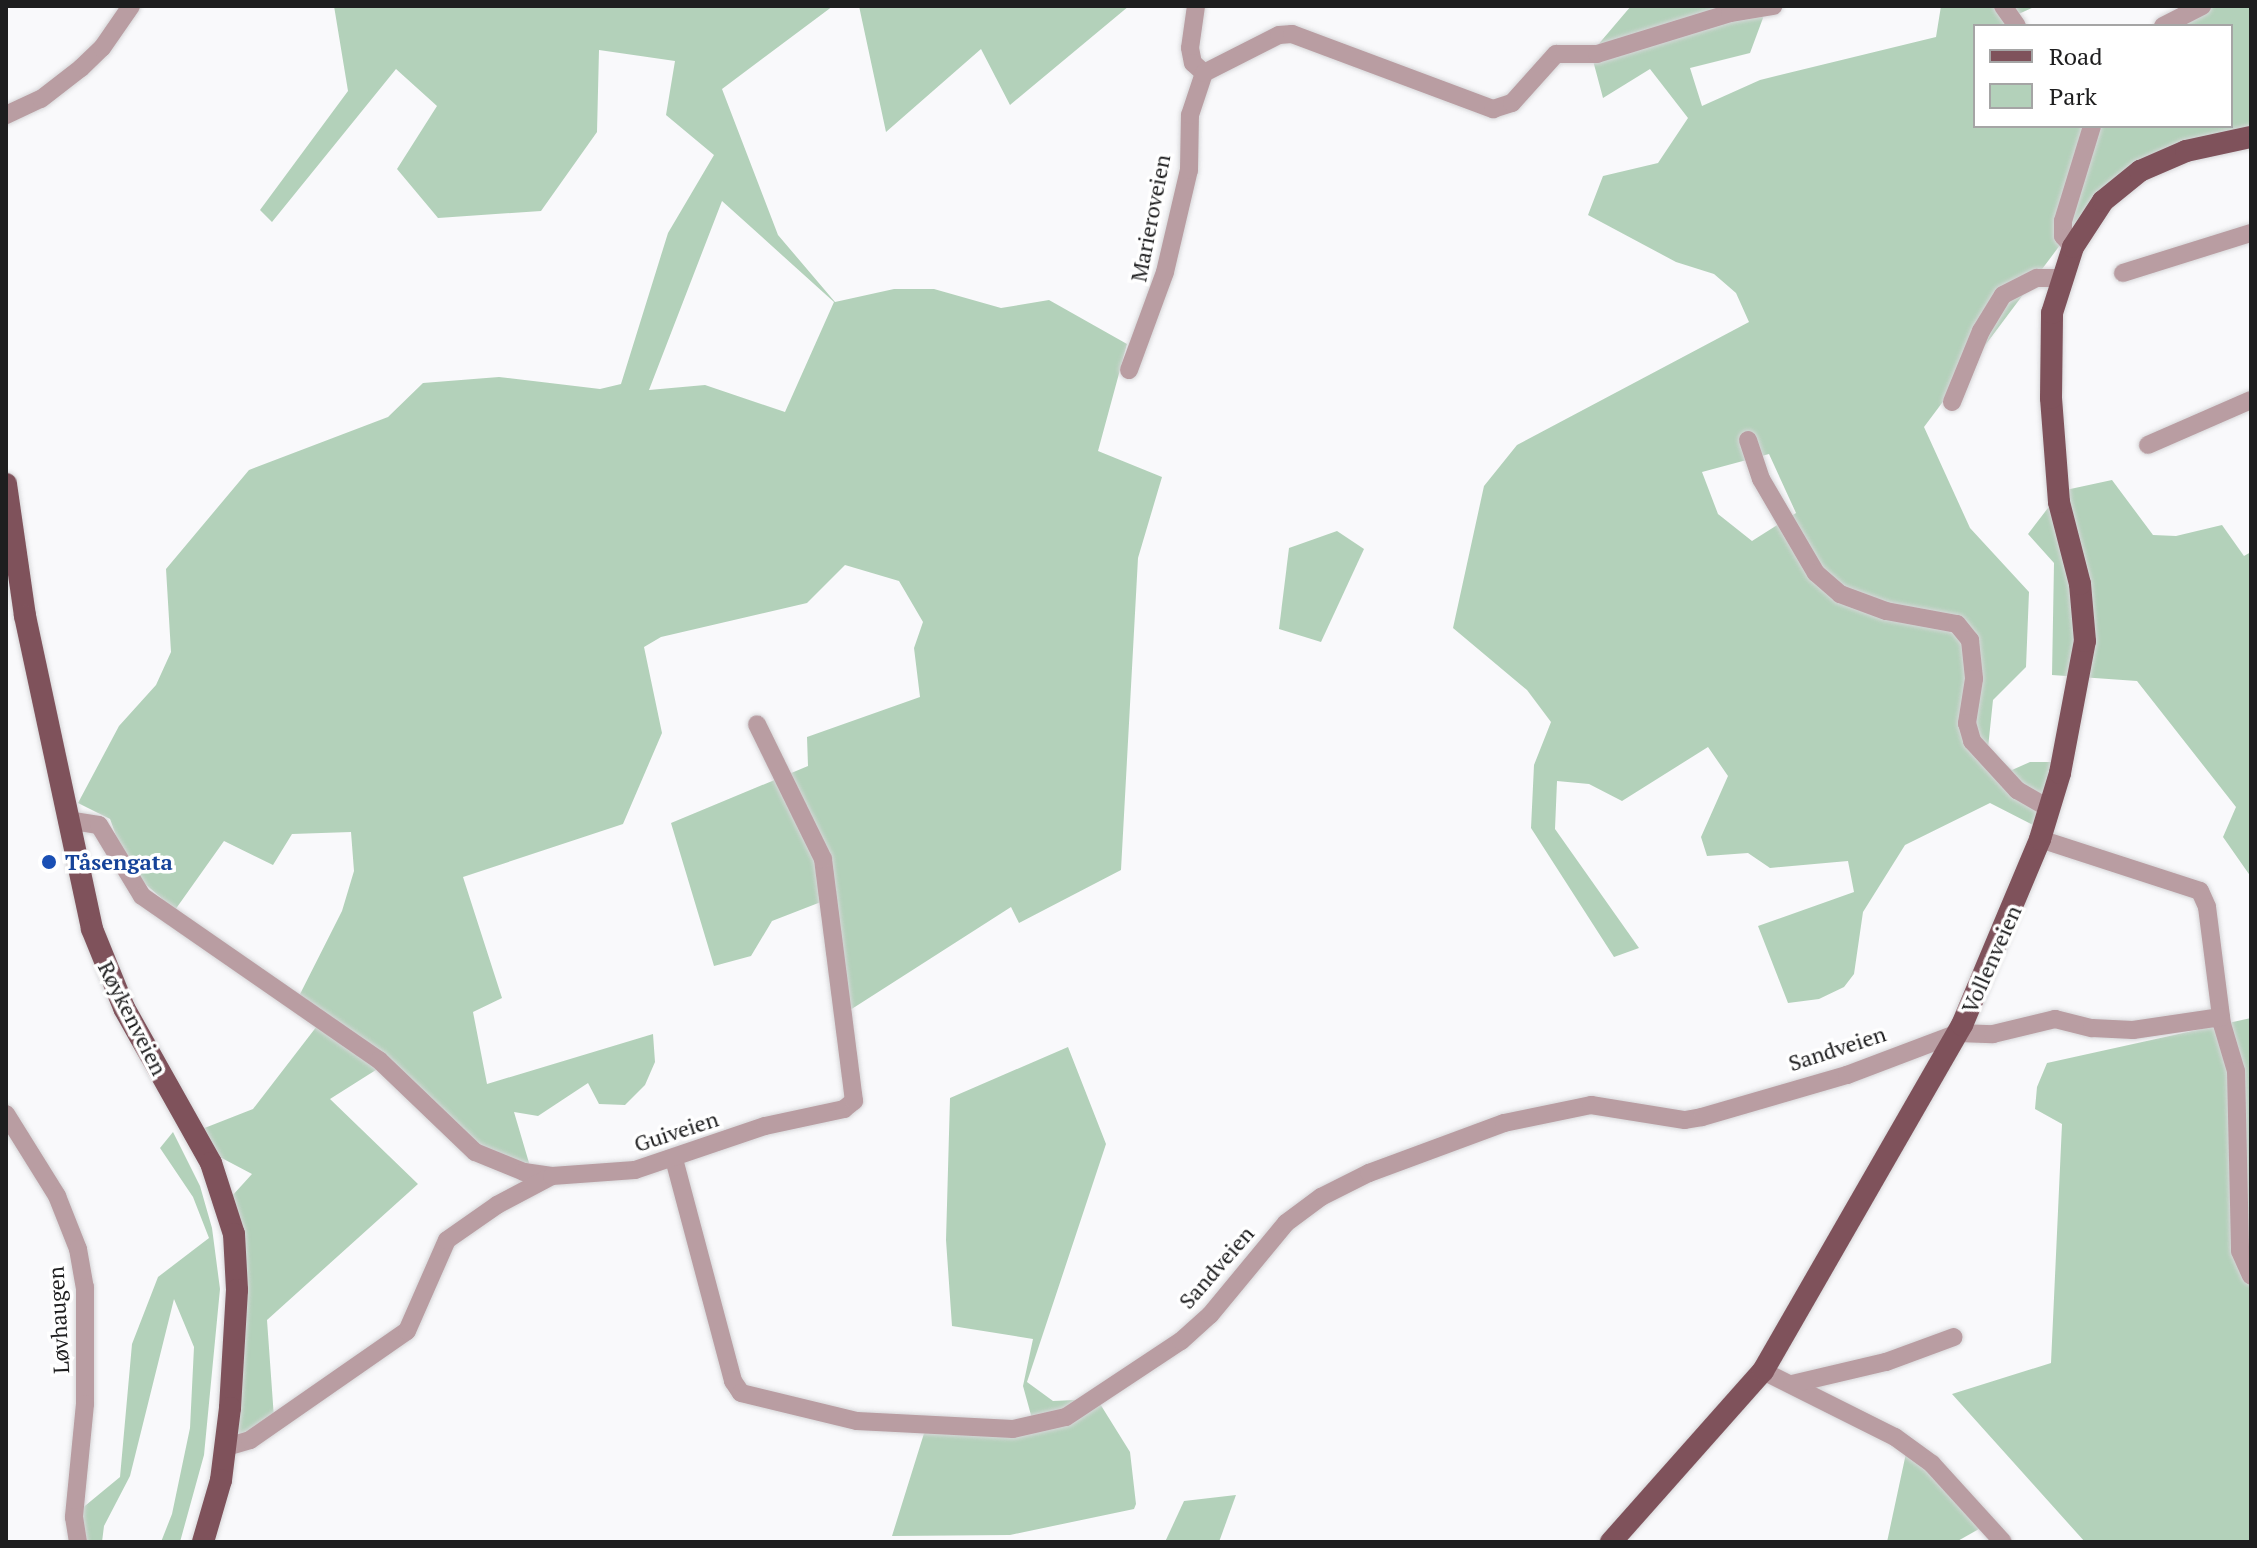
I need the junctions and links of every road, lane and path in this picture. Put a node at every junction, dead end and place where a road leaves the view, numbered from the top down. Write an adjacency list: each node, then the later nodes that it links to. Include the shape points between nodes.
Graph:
1 (131, 6): 9 (street, via 81,68 41,99)
2 (1196, 6): 8 (street, via 1190,48 1193,63)
3 (1773, 6): 8 (street, via 1718,16 1597,54 1556,54 1512,103 1493,109 1292,34 1279,35)
4 (2003, 6): 6 (street)
5 (2202, 6): 7 (street)
6 (2016, 24)
7 (2167, 24)
8 (1204, 73): 16 (street, Marieroveien, via 1190,115 1189,170 1165,272)
9 (6, 115)
10 (2091, 128): 13 (street, via 2063,221 2063,236)
11 (2251, 137): 13 (main road, Vollenveien, via 2186,151 2140,171 2103,201)
12 (2251, 233): 14 (street)
13 (2073, 247): 15 (main road, Vollenveien)
14 (2123, 273)
15 (2061, 278): 18 (street, via 2037,278 2003,295 1989,315); 24 (main road, Vollenveien, via 2050,333 2053,434 2059,502 2080,584 2085,629)
16 (1129, 370)
17 (2251, 400): 20 (street)
18 (1952, 402)
19 (1748, 440): 24 (street, via 1761,479 1816,573 1840,594 1886,611 1957,624 1970,640 1972,741 2017,790)
20 (2148, 445)
21 (6, 484): 22 (main road, Røykenveien)
22 (9, 533): 25 (main road, Røykenveien)
23 (757, 724): 30 (street, Guiveien, via 823,859 856,1093 844,1109 765,1126)
24 (2050, 809): 26 (main road, Vollenveien)
25 (67, 820): 31 (street, via 99,825 142,896 379,1060 475,1152 524,1172); 36 (main road, Røykenveien, via 107,972 206,1151 231,1224 237,1290)
26 (2040, 839): 27 (street, via 2200,891 2207,907); 28 (main road, Vollenveien)
27 (2221, 1017): 28 (street, via 2133,1030 2055,1019 1993,1034); 32 (street, via 2236,1071 2240,1251)
28 (1958, 1033): 30 (street, Sandveien, via 1847,1075 1742,1102 1721,1113 1685,1120 1591,1105 1504,1123 1369,1173 1321,1197 1286,1223 1210,1315 1181,1341 1066,1417 1013,1429 857,1421 741,1393 733,1381); 34 (main road, Vollenveien)
29 (6, 1114): 37 (street, Løvhaugen, via 57,1196 78,1249 85,1287 85,1404 74,1517)
30 (674, 1159): 31 (street, Guiveien, via 635,1170)
31 (552, 1176): 36 (street, Guiveien, via 462,1225 447,1240 407,1331 250,1440)
32 (2251, 1276)
33 (1954, 1337): 35 (street, via 1886,1362)
34 (1763, 1371): 35 (street); 39 (main road, Vollenveien)
35 (1792, 1384): 40 (street, via 1895,1437 1932,1464)
36 (226, 1447): 38 (main road, Røykenveien)
37 (78, 1542)
38 (203, 1542)
39 (1611, 1542)
40 (2003, 1542)

